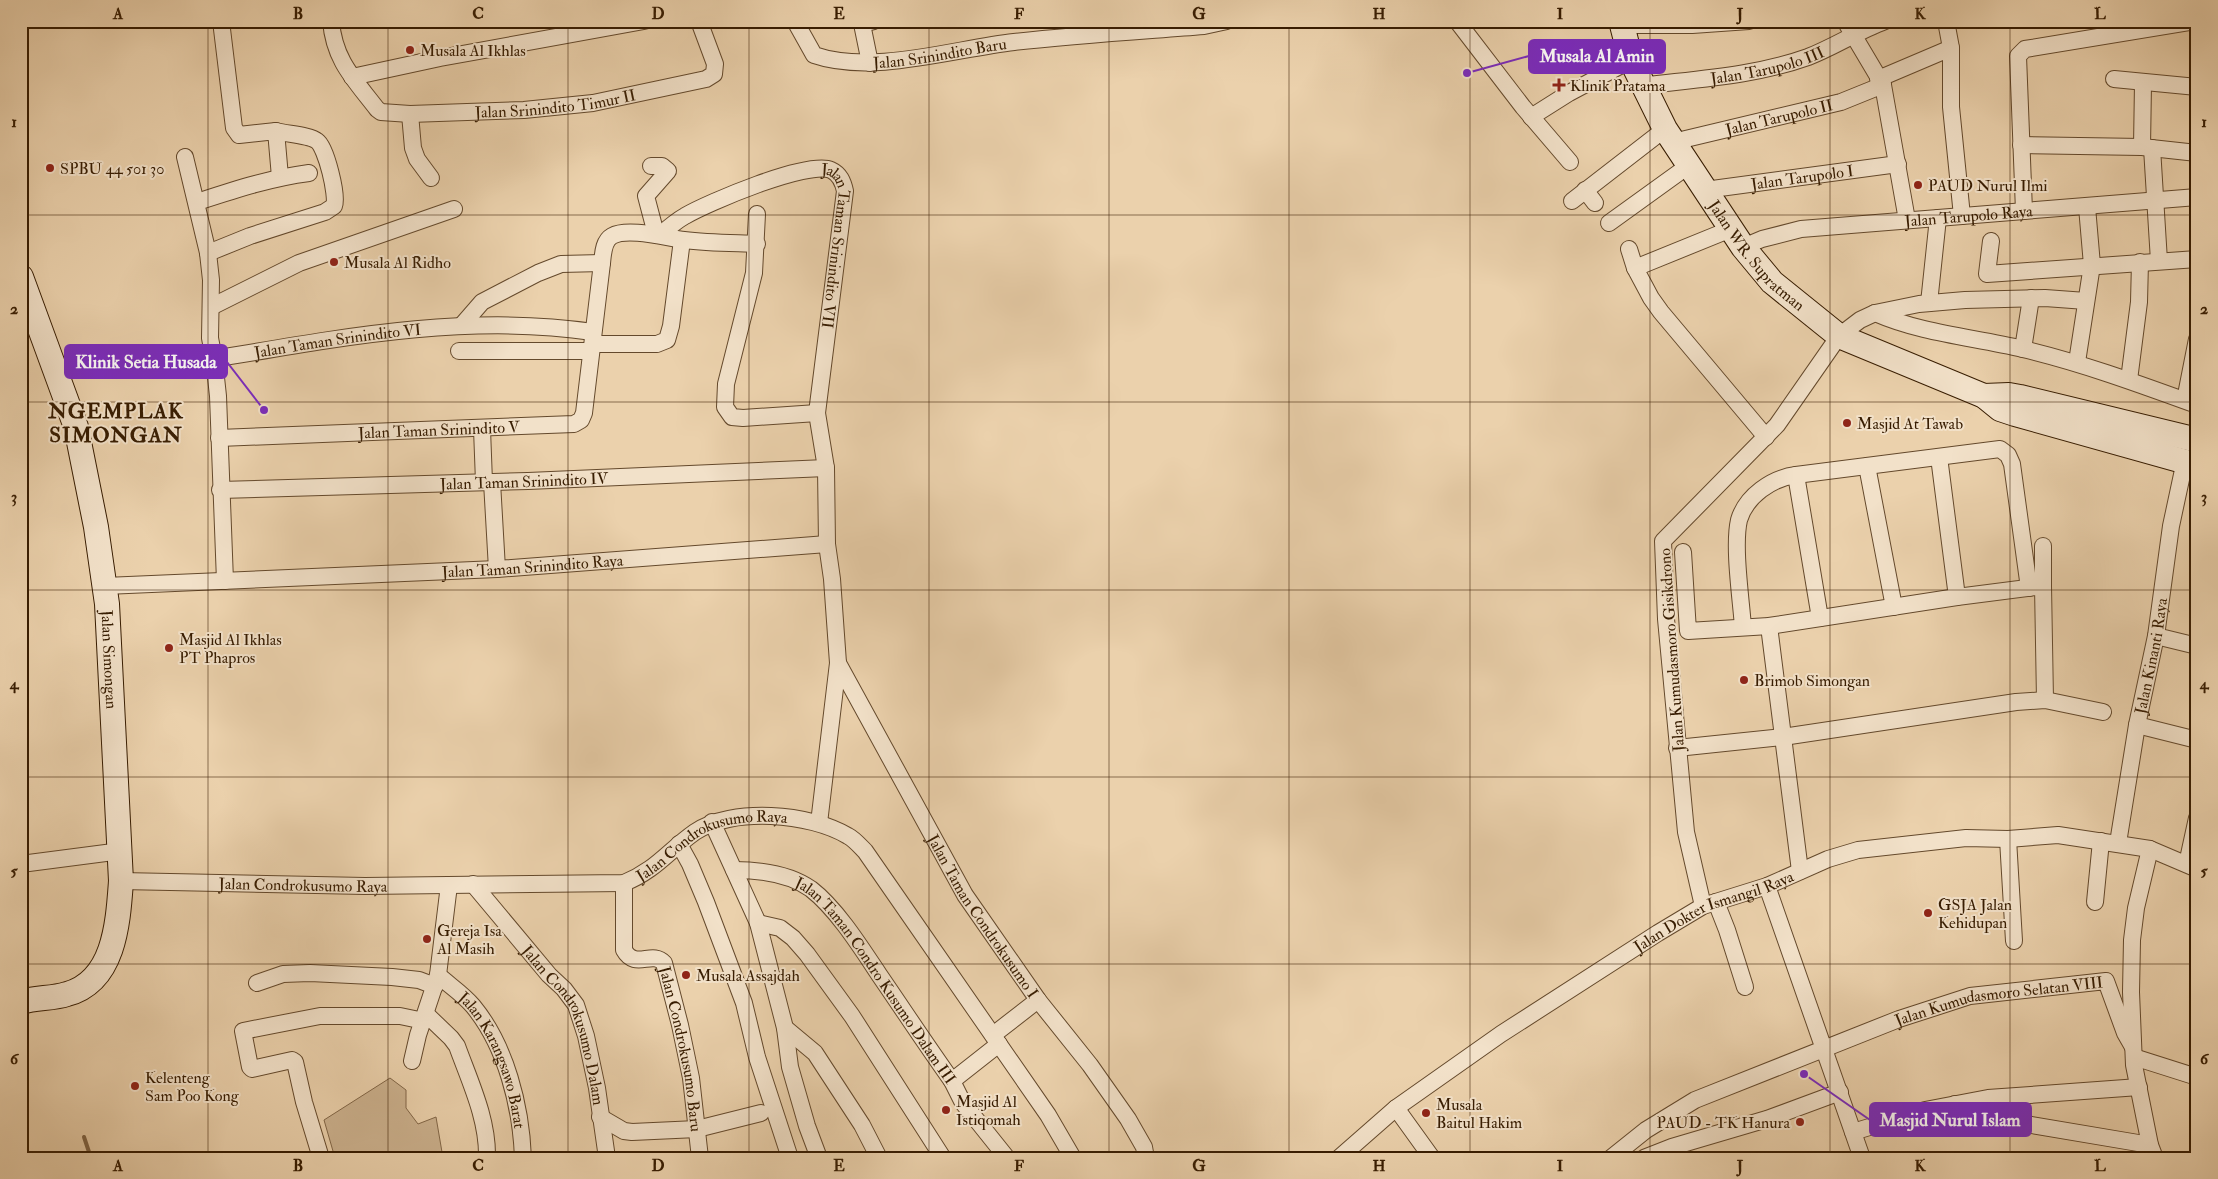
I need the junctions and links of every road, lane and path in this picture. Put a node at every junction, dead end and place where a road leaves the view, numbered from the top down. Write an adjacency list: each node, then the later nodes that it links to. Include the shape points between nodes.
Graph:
1 (221, 21): 26 (street, via 235,132 239,135)
2 (331, 21): 18 (street, via 332,40)
3 (644, 21): 18 (street)
4 (699, 21): 24 (street, Jalan Srinindito Timur II, via 715,64 714,74 706,79 593,103 524,110)
5 (795, 21): 17 (street, Jalan Srinindito Baru, via 814,54)
6 (874, 21): 17 (street, via 862,24)
7 (1227, 21): 17 (street, Jalan Srinindito Baru, via 1204,26 1013,42)
8 (1457, 21): 25 (street)
9 (1750, 21): 12 (street, via 1692,25)
10 (1946, 21): 15 (street)
11 (2195, 21): 28 (street, via 2024,49 2018,56)
12 (1620, 22): 16 (main road, Jalan WR. Supratman)
13 (1876, 23): 14 (street, Jalan Tarupolo III)
14 (1849, 28): 20 (street); 22 (street, Jalan Tarupolo III, via 1809,56 1771,68)
15 (1951, 48): 20 (street, Jalan Tarupolo II); 50 (street, via 1951,107)
16 (1630, 60): 22 (main road, Jalan WR. Supratman); 25 (street)
17 (870, 63)
18 (352, 77): 24 (street, Jalan Srinindito Timur II, via 382,112)
19 (2114, 79): 21 (street)
20 (1880, 82): 27 (street, Jalan Tarupolo II, via 1841,102); 33 (street)
21 (2144, 83): 23 (street); 29 (street)
22 (1642, 86): 27 (main road, Jalan WR. Supratman)
23 (2197, 87)
24 (410, 114): 38 (street, via 413,148)
25 (1531, 117): 32 (street)
26 (276, 132): 37 (street); 60 (street, via 314,138 322,145 335,195 334,206)
27 (1669, 135): 35 (main road, Jalan WR. Supratman); 39 (street)
28 (2021, 145): 29 (street); 48 (street)
29 (2147, 147): 30 (street); 43 (street)
30 (2197, 152)
31 (185, 157): 44 (street)
32 (1570, 162)
33 (1898, 164): 40 (street, Jalan Tarupolo I); 52 (street)
34 (651, 166): 54 (street, via 662,166 668,171 646,196)
35 (1688, 166): 40 (main road, Jalan WR. Supratman); 53 (street)
36 (309, 174): 37 (street)
37 (280, 177): 44 (street)
38 (431, 178)
39 (1585, 190): 42 (street); 45 (street)
40 (1705, 190): 55 (main road, Jalan WR. Supratman)
41 (2197, 197): 43 (street, Jalan Tarupolo Raya)
42 (1572, 201)
43 (2154, 201): 46 (street, Jalan Tarupolo Raya); 62 (street)
44 (197, 202): 60 (street)
45 (1595, 203)
46 (2087, 207): 48 (street, Jalan Tarupolo Raya); 65 (street)
47 (454, 209): 71 (street, via 299,263)
48 (2024, 211): 50 (street, Jalan Tarupolo Raya)
49 (757, 214): 58 (street)
50 (1962, 216): 51 (street, Jalan Tarupolo Raya)
51 (1938, 218): 52 (street, Jalan Tarupolo Raya); 70 (street)
52 (1907, 220): 55 (street, Jalan Tarupolo Raya, via 1801,229 1762,239)
53 (1609, 223)
54 (658, 234): 56 (street); 64 (street, via 613,235 604,248); 84 (street, Jalan Taman Srinindito VII, via 708,204 760,183 813,170 830,170 838,175 845,191)
55 (1737, 238): 66 (street, Jalan Tarupolo Raya); 74 (main road, Jalan WR. Supratman, via 1772,282)
56 (682, 240): 58 (street); 76 (street, via 667,340 657,344)
57 (1991, 240): 65 (street, via 1987,274)
58 (757, 244): 84 (street, via 754,273 726,384 725,407 732,417 743,418)
59 (1629, 249): 66 (street)
60 (208, 253): 71 (street)
61 (2197, 259): 62 (street)
62 (2159, 261): 63 (street)
63 (2140, 262): 65 (street); 81 (street, via 2139,302)
64 (602, 263): 73 (street, via 561,264 538,273 482,302); 76 (street)
65 (2092, 265): 69 (street)
66 (1636, 268): 86 (street, via 1661,312)
67 (21, 277): 101 (main road, Jalan Simongan, via 76,427)
68 (2031, 298): 69 (street, Jalan Kumudasmoro Gisikdrono); 70 (street, Jalan Kumudasmoro Gisikdrono); 77 (street)
69 (2086, 301): 80 (street)
70 (1930, 303): 72 (street, Jalan Kumudasmoro Gisikdrono)
71 (211, 307): 79 (street, via 210,338)
72 (1875, 314): 74 (street, Jalan Kumudasmoro Gisikdrono, via 1860,320); 77 (street, via 1922,330)
73 (462, 326): 76 (street, Jalan Taman Srinindito VI, via 569,329); 79 (street, Jalan Taman Srinindito VI, via 353,337)
74 (1839, 336): 82 (main road, Jalan WR. Supratman); 86 (street, Jalan Kumudasmoro Gisikdrono)
75 (2197, 339): 83 (street)
76 (592, 342): 78 (street); 85 (street, Jalan Taman Srinindito V, via 581,420 574,424)
77 (2022, 349): 80 (street)
78 (459, 351)
79 (214, 359): 87 (street)
80 (2078, 362): 81 (street)
81 (2129, 380): 83 (street)
82 (1984, 396): 88 (main road, Jalan WR. Supratman, via 2020,398); 92 (main road, Jalan WR. Supratman, via 2000,409)
83 (2191, 403)
84 (817, 413): 91 (street)
85 (482, 429): 87 (street, Jalan Taman Srinindito V); 94 (street)
86 (1766, 437): 109 (street, Jalan Kumudasmoro Gisikdrono, via 1664,541)
87 (219, 438): 95 (street)
88 (2197, 440)
89 (1939, 457): 90 (street); 102 (street, via 2000,449 2008,455); 103 (street)
90 (1867, 466): 93 (street); 104 (street)
91 (826, 468): 94 (street, Jalan Taman Srinindito IV); 96 (street)
92 (2192, 471): 110 (street, Jalan Kinanti Raya, via 2171,526)
93 (1796, 475): 105 (street); 107 (street, via 1768,484 1746,506 1740,519 1737,535)
94 (488, 482): 95 (street, Jalan Taman Srinindito IV); 99 (street)
95 (220, 490): 100 (street)
96 (827, 544): 99 (street, Jalan Taman Srinindito Raya); 112 (street)
97 (2043, 546): 102 (street)
98 (1683, 552): 108 (street)
99 (497, 569): 100 (street, Jalan Taman Srinindito Raya)
100 (225, 581): 101 (street, Jalan Taman Srinindito Raya)
101 (105, 586): 127 (main road, Jalan Simongan)
102 (2036, 587): 103 (street); 113 (street)
103 (1957, 597): 104 (street)
104 (1894, 607): 105 (street)
105 (1820, 618): 106 (street)
106 (1769, 626): 107 (street); 116 (street)
107 (1743, 627): 108 (street)
108 (1688, 631): 109 (street)
109 (1668, 633): 118 (street, Jalan Kumudasmoro Gisikdrono)
110 (2156, 636): 111 (street); 115 (street, Jalan Kinanti Raya)
111 (2197, 646)
112 (838, 663): 121 (street); 145 (street, Jalan Taman Condrokusumo I, via 966,895)
113 (2045, 700): 114 (street); 116 (street)
114 (2103, 712)
115 (2137, 725): 117 (street); 124 (street, Jalan Kinanti Raya)
116 (1783, 737): 118 (street); 131 (street)
117 (2197, 740)
118 (1677, 748): 138 (street, Jalan Kumudasmoro Gisikdrono, via 1686,832)
119 (2197, 818): 129 (street)
120 (712, 822): 121 (street, Jalan Condrokusumo Raya, via 764,815); 125 (street, Jalan Condrokusumo Raya); 130 (street)
121 (819, 823): 148 (street, Jalan Condrokusumo Raya, via 849,836 865,851)
122 (2008, 839): 123 (street, Jalan Dokter Ismangil Raya, via 2058,835); 131 (street, Jalan Dokter Ismangil Raya, via 1966,838 1858,850); 140 (street)
123 (2101, 841): 124 (street, Jalan Dokter Ismangil Raya); 137 (street)
124 (2118, 843): 126 (street, Jalan Dokter Ismangil Raya)
125 (679, 844): 133 (street, Jalan Condrokusumo Raya, via 648,872); 168 (street, via 700,887 744,1003 757,1057)
126 (2150, 849): 129 (street, Jalan Dokter Ismangil Raya); 150 (street, via 2132,940)
127 (121, 851): 128 (street); 132 (main road, Jalan Simongan)
128 (21, 864)
129 (2192, 866)
130 (734, 870): 139 (street); 153 (street, Jalan Taman Condro Kusumo Dalam III, via 760,870 811,889 856,940)
131 (1800, 871): 136 (street, Jalan Dokter Ismangil Raya)
132 (121, 881): 135 (street, Jalan Condrokusumo Raya); 144 (main road, Jalan Simongan, via 119,908 103,968 87,985 67,994)
133 (624, 883): 134 (street, Jalan Condrokusumo Raya); 160 (street, Jalan Condrokusumo Baru, via 624,950 634,960 656,958 664,963 691,1078)
134 (473, 884): 135 (street, Jalan Condrokusumo Raya); 159 (street, Jalan Condrokusumo Dalam, via 576,1005 586,1036)
135 (449, 885): 141 (street)
136 (1766, 886): 138 (street, Jalan Dokter Ismangil Raya); 149 (street)
137 (2095, 902)
138 (1709, 904): 143 (street, Jalan Kumudasmoro Gisikdrono, via 1727,930); 157 (street, Jalan Dokter Ismangil Raya, via 1501,1034)
139 (758, 923): 147 (street); 171 (street, via 780,928 807,954 852,1016)
140 (2014, 941)
141 (436, 981): 142 (street, via 310,973 283,974); 146 (street); 165 (street, Jalan Karangsawo Barat, via 472,1004 502,1056 516,1109)
142 (257, 983)
143 (1745, 987)
144 (24, 1000)
145 (1038, 1000): 148 (street); 174 (street, Jalan Taman Condrokusumo I, via 1128,1119 1144,1147)
146 (425, 1017): 151 (street); 163 (street, via 320,1016 243,1031 252,1068 295,1062); 164 (street, via 457,1046 478,1101 488,1146)
147 (785, 1028): 169 (street, via 790,1067); 170 (street, via 814,1053 862,1124)
148 (996, 1040): 153 (street); 173 (street, Jalan Condrokusumo Raya, via 1048,1115)
149 (1826, 1049): 150 (street, Jalan Kumudasmoro Selatan VIII, via 1899,1019 1970,996 2102,980 2110,986); 155 (street); 177 (street, Jalan Kumudasmoro Selatan VIII, via 1695,1100 1646,1130)
150 (2134, 1052): 152 (street); 154 (street)
151 (412, 1061)
152 (2197, 1076)
153 (952, 1081): 172 (street, Jalan Taman Condro Kusumo Dalam III, via 963,1103)
154 (2139, 1087): 156 (street, via 1988,1098); 162 (street)
155 (1840, 1092): 161 (street); 178 (street)
156 (1955, 1104): 161 (street); 162 (street, via 1996,1119)
157 (1396, 1108): 175 (street, Jalan Dokter Ismangil Raya); 176 (street)
158 (761, 1113): 160 (street)
159 (600, 1117): 160 (street, via 632,1132); 166 (street, Jalan Condrokusumo Dalam)
160 (696, 1129): 167 (street, Jalan Condrokusumo Baru)
161 (1854, 1132): 179 (street)
162 (2153, 1152)
163 (321, 1158)
164 (487, 1158)
165 (523, 1158)
166 (607, 1158)
167 (700, 1158)
168 (790, 1158)
169 (819, 1158)
170 (879, 1158)
171 (944, 1158)
172 (1007, 1158)
173 (1073, 1158)
174 (1146, 1158)
175 (1339, 1158)
176 (1432, 1158)
177 (1612, 1158)
178 (1644, 1158)
179 (1862, 1158)

